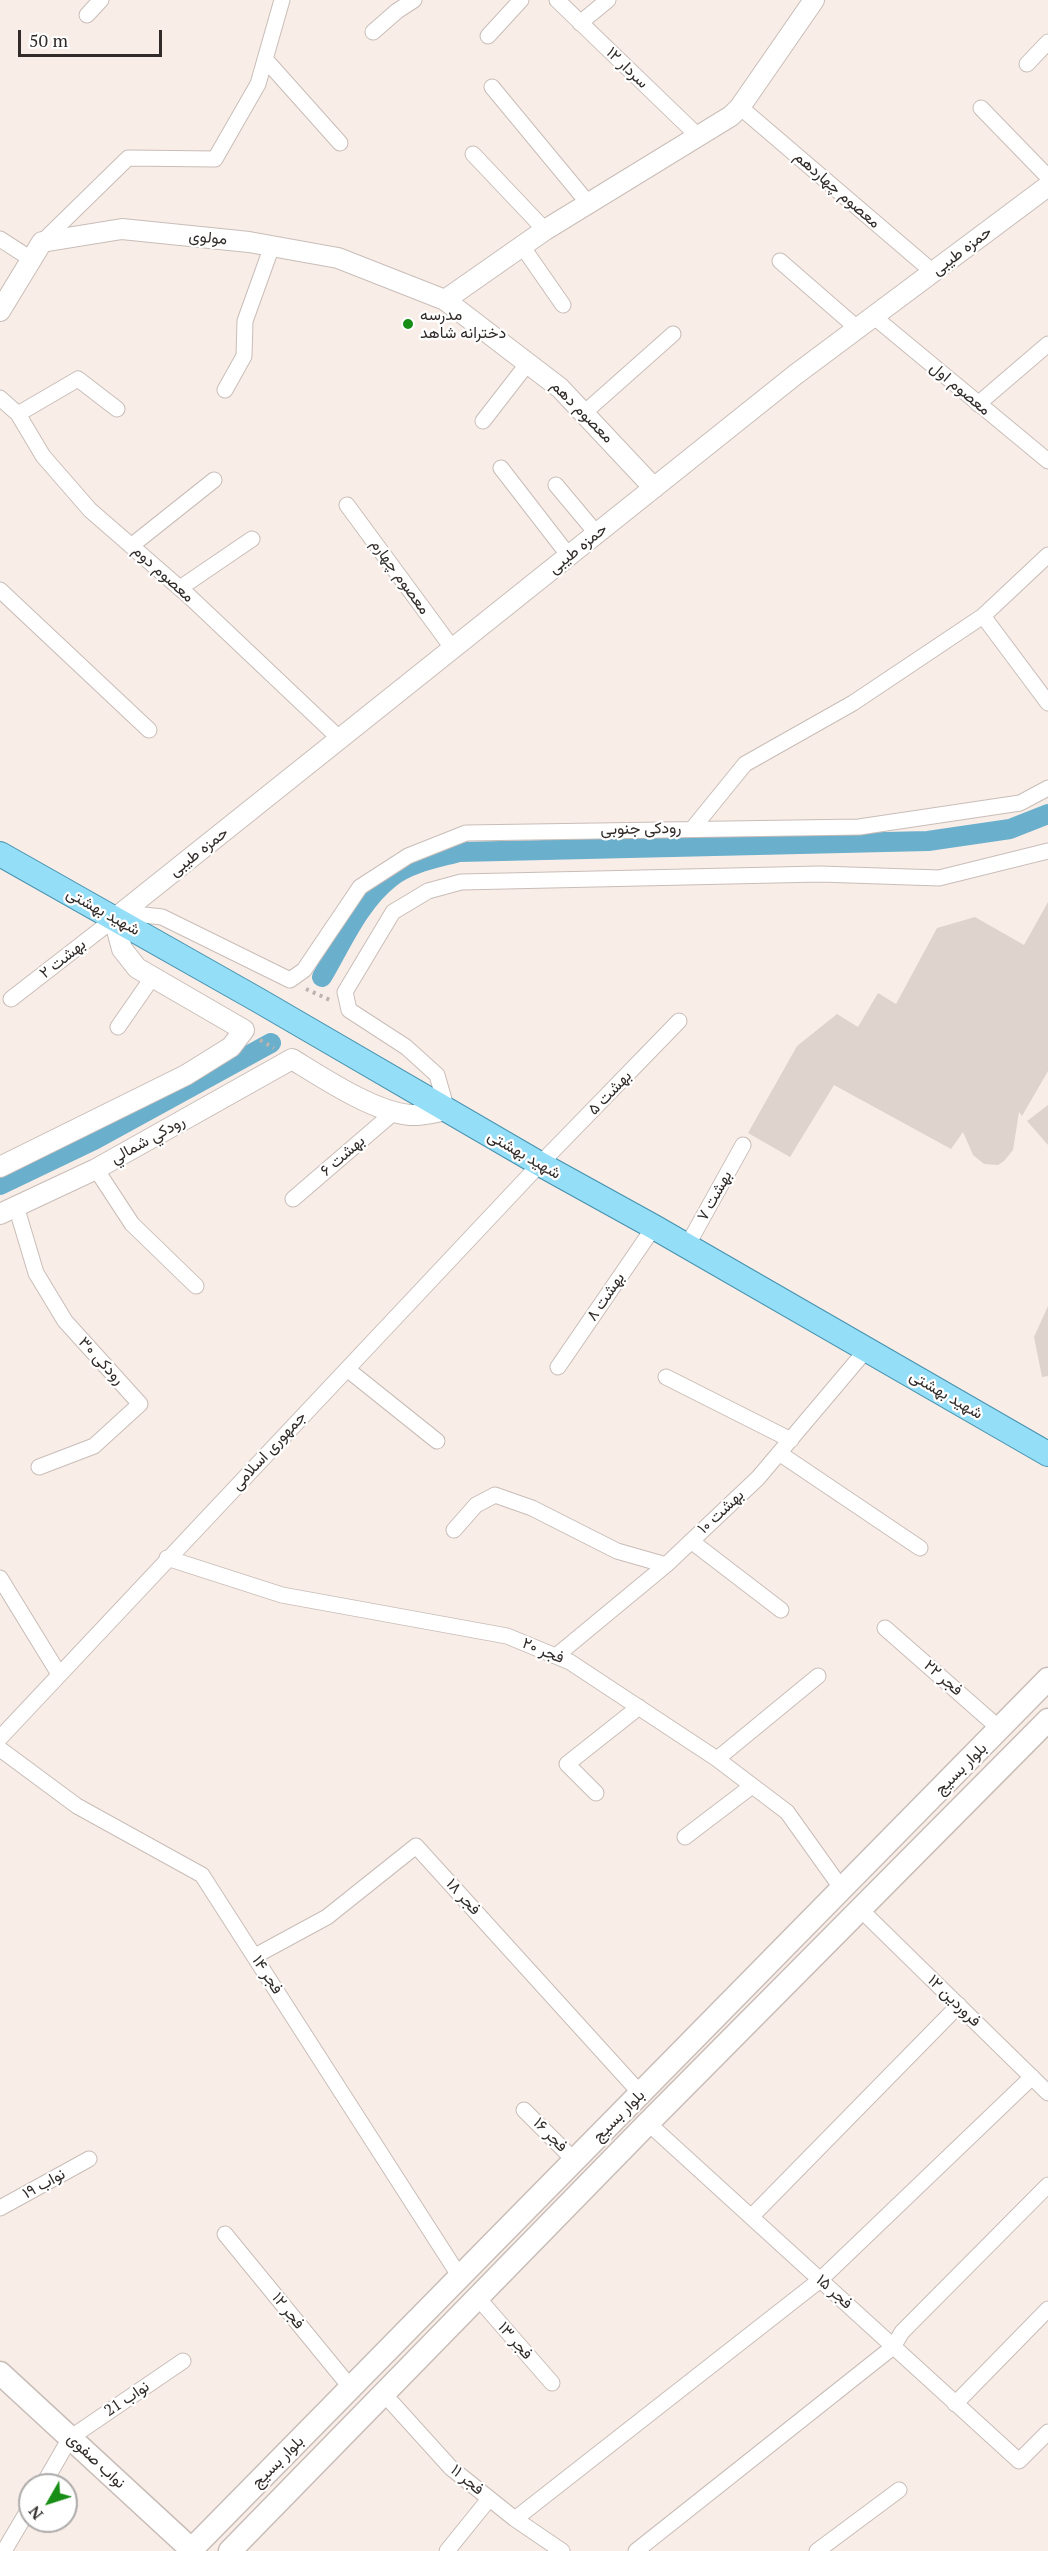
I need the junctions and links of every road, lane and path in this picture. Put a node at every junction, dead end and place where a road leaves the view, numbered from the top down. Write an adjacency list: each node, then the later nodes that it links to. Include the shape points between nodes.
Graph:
1 (101, 0): 8 (street)
2 (414, 0): 10 (street)
3 (521, 0): 11 (street)
4 (557, 0): 9 (street, سردار ۱۲)
5 (608, 0): 9 (street)
6 (814, 0): 16 (street)
7 (280, 1): 13 (street)
8 (87, 15)
9 (580, 23): 18 (street, سردار ۱۲)
10 (373, 32)
11 (488, 36)
12 (1048, 42): 14 (street)
13 (265, 59): 19 (street); 26 (street, via 258,84 214,159 128,158)
14 (1027, 64)
15 (492, 87): 23 (street)
16 (740, 107): 18 (street); 31 (street, معصوم چهاردهم)
17 (981, 108): 21 (street)
18 (698, 136): 23 (street)
19 (340, 143)
20 (473, 154): 24 (street)
21 (1048, 177)
22 (1048, 186): 31 (street, حمزه طیبی)
23 (588, 203): 24 (street)
24 (545, 230): 28 (street)
25 (0, 239): 29 (street)
26 (42, 242): 27 (street, مولوی, via 122,229); 29 (street)
27 (272, 246): 32 (street, مولوی, via 338,258); 40 (street, via 245,321 244,357)
28 (522, 246): 32 (street); 33 (street)
29 (31, 259): 34 (street)
30 (780, 261): 36 (street)
31 (933, 272): 35 (street, حمزه طیبی)
32 (445, 300): 39 (street, معصوم دهم)
33 (563, 305)
34 (0, 310)
35 (873, 316): 36 (street, حمزه طیبی); 42 (street, معصوم اول)
36 (857, 328): 51 (street, حمزه طیبی)
37 (673, 334): 44 (street)
38 (1048, 344): 42 (street)
39 (528, 363): 44 (street, معصوم دهم, via 561,387); 46 (street)
40 (225, 390)
41 (0, 398): 45 (street, معصوم دوم)
42 (978, 404): 47 (street, معصوم اول)
43 (117, 409): 45 (street, via 78,379)
44 (585, 413): 51 (street, معصوم دهم)
45 (18, 414): 55 (street, معصوم دوم, via 43,456 90,510)
46 (483, 421)
47 (1048, 461)
48 (501, 468): 57 (street)
49 (214, 480): 55 (street)
50 (556, 484): 53 (street)
51 (654, 488): 53 (street, حمزه طیبی)
52 (347, 505): 61 (street, معصوم چهارم)
53 (597, 534): 57 (street, حمزه طیبی)
54 (252, 539): 58 (street)
55 (131, 546): 58 (street, معصوم دوم)
56 (1048, 555): 60 (street)
57 (569, 556): 61 (street, حمزه طیبی)
58 (180, 588): 64 (street, معصوم دوم)
59 (0, 591): 63 (street)
60 (983, 616): 62 (street); 66 (street, via 853,703 745,764)
61 (453, 649): 64 (street, حمزه طیبی)
62 (1048, 703)
63 (149, 730)
64 (340, 739): 69 (street, حمزه طیبی)
65 (1048, 788): 66 (street, رودکی جنوبی, via 1020,803 859,826)
66 (693, 828): 71 (street, رودکی جنوبی, via 466,833 408,856 360,887 304,970)
67 (1048, 851): 73 (street, via 939,878 820,874 461,882 428,891 393,912 345,992)
68 (0, 854): 69 (main road, شهید بهشتی)
69 (114, 919): 70 (street, via 128,959); 71 (street, via 162,917); 72 (street, بهشت ۲); 78 (main road, شهید بهشتی)
70 (152, 978): 75 (street); 76 (street)
71 (290, 980): 73 (path)
72 (11, 999)
73 (349, 1010): 78 (street, via 405,1047 436,1075)
74 (679, 1021): 81 (street, بهشت ۵)
75 (118, 1028)
76 (244, 1030): 77 (path); 82 (street, via 231,1047 186,1075)
77 (292, 1059): 79 (street, via 351,1094); 83 (street, رودکي شمالي)
78 (447, 1110): 79 (street, via 413,1115); 81 (main road, شهید بهشتی)
79 (393, 1113): 84 (street, بهشت ۶)
80 (743, 1145): 87 (street, بهشت ۷)
81 (540, 1164): 86 (main road, شهید بهشتی); 91 (street, جمهوری اسلامی)
82 (0, 1167)
83 (96, 1169): 85 (street, رودکي شمالي); 88 (street, via 132,1224)
84 (293, 1199)
85 (8, 1210): 97 (street, رودکی ۳۰, via 36,1273 65,1321 140,1404 94,1446)
86 (654, 1227): 87 (main road, شهید بهشتی); 90 (street, بهشت ۸)
87 (687, 1246): 89 (main road, شهید بهشتی)
88 (196, 1286)
89 (867, 1349): 93 (street, بهشت ۱۰); 96 (main road, شهید بهشتی)
90 (558, 1367)
91 (347, 1369): 94 (street); 101 (street, جمهوری اسلامی)
92 (666, 1377): 93 (street)
93 (791, 1440): 95 (street, بهشت ۱۰)
94 (437, 1441)
95 (779, 1453): 99 (street, بهشت ۱۰); 100 (street)
96 (1046, 1454)
97 (39, 1467)
98 (454, 1530): 102 (street, via 476,1505 495,1496 532,1508 617,1551)
99 (691, 1541): 102 (street, بهشت ۱۰); 104 (street)
100 (920, 1548)
101 (167, 1558): 106 (street, فجر ۲۰, via 282,1595 507,1636); 107 (street, جمهوری اسلامی)
102 (666, 1565): 106 (street, بهشت ۱۰)
103 (0, 1578): 107 (street)
104 (782, 1610)
105 (885, 1628): 112 (street, فجر ۲۲)
106 (556, 1656): 110 (street, فجر ۲۰)
107 (59, 1674): 113 (street, جمهوری اسلامی)
108 (818, 1676): 115 (street)
109 (1048, 1679): 112 (main road, بلوار بسیج)
110 (639, 1707): 115 (street, فجر ۲۰); 117 (street, via 567,1764)
111 (1048, 1720): 120 (main road, بلوار بسیج)
112 (1000, 1729): 119 (main road, بلوار بسیج)
113 (0, 1738)
114 (0, 1749): 121 (street, فجر ۱۴, via 76,1806 202,1875)
115 (717, 1759): 116 (street, فجر ۲۰)
116 (752, 1786): 118 (street); 119 (street, فجر ۲۰, via 787,1812)
117 (596, 1793)
118 (685, 1837)
119 (842, 1889): 120 (main road); 124 (main road, بلوار بسیج)
120 (860, 1909): 122 (street, ۱۲ فروردین); 126 (main road, بلوار بسیج)
121 (255, 1956): 124 (street, فجر ۱۸, via 327,1917 416,1846); 133 (street, فجر ۱۴)
122 (959, 2005): 123 (street, ۱۲ فروردین); 131 (street)
123 (1043, 2084): 134 (street)
124 (641, 2094): 128 (main road, بلوار بسیج)
125 (524, 2110): 128 (street, فجر ۱۶)
126 (648, 2123): 131 (street, فجر ۱۵); 135 (main road, بلوار بسیج)
127 (89, 2159): 130 (street, نواب ۱۹)
128 (575, 2161): 133 (main road, بلوار بسیج)
129 (1048, 2185): 137 (street, via 902,2332)
130 (0, 2208)
131 (751, 2217): 134 (street, فجر ۱۵)
132 (225, 2234): 141 (street, فجر ۱۲)
133 (460, 2277): 141 (main road, بلوار بسیج)
134 (820, 2280): 137 (street, فجر ۱۵); 149 (street)
135 (478, 2298): 140 (street, فجر ۱۳); 142 (main road, بلوار بسیج)
136 (1048, 2309): 143 (street)
137 (893, 2347): 143 (street, فجر ۱۵); 156 (street)
138 (183, 2361): 145 (street, نواب 21)
139 (0, 2373): 145 (main road, نواب صفوی)
140 (552, 2383)
141 (351, 2388): 152 (main road, بلوار بسیج)
142 (384, 2394): 148 (street, فجر ۱۱, via 451,2468); 153 (main road, بلوار بسیج)
143 (956, 2404): 144 (street, فجر ۱۵, via 1019,2461)
144 (1048, 2432)
145 (70, 2438): 146 (street); 152 (main road, نواب صفوی)
146 (50, 2473)
147 (899, 2490): 157 (street)
148 (489, 2499): 149 (street, فجر ۱۱); 154 (street)
149 (515, 2519): 155 (street, فجر ۱۱)
150 (18, 2527): 151 (street)
151 (4, 2551)
152 (191, 2551)
153 (230, 2551)
154 (447, 2551)
155 (562, 2551)
156 (636, 2551)
157 (817, 2551)

